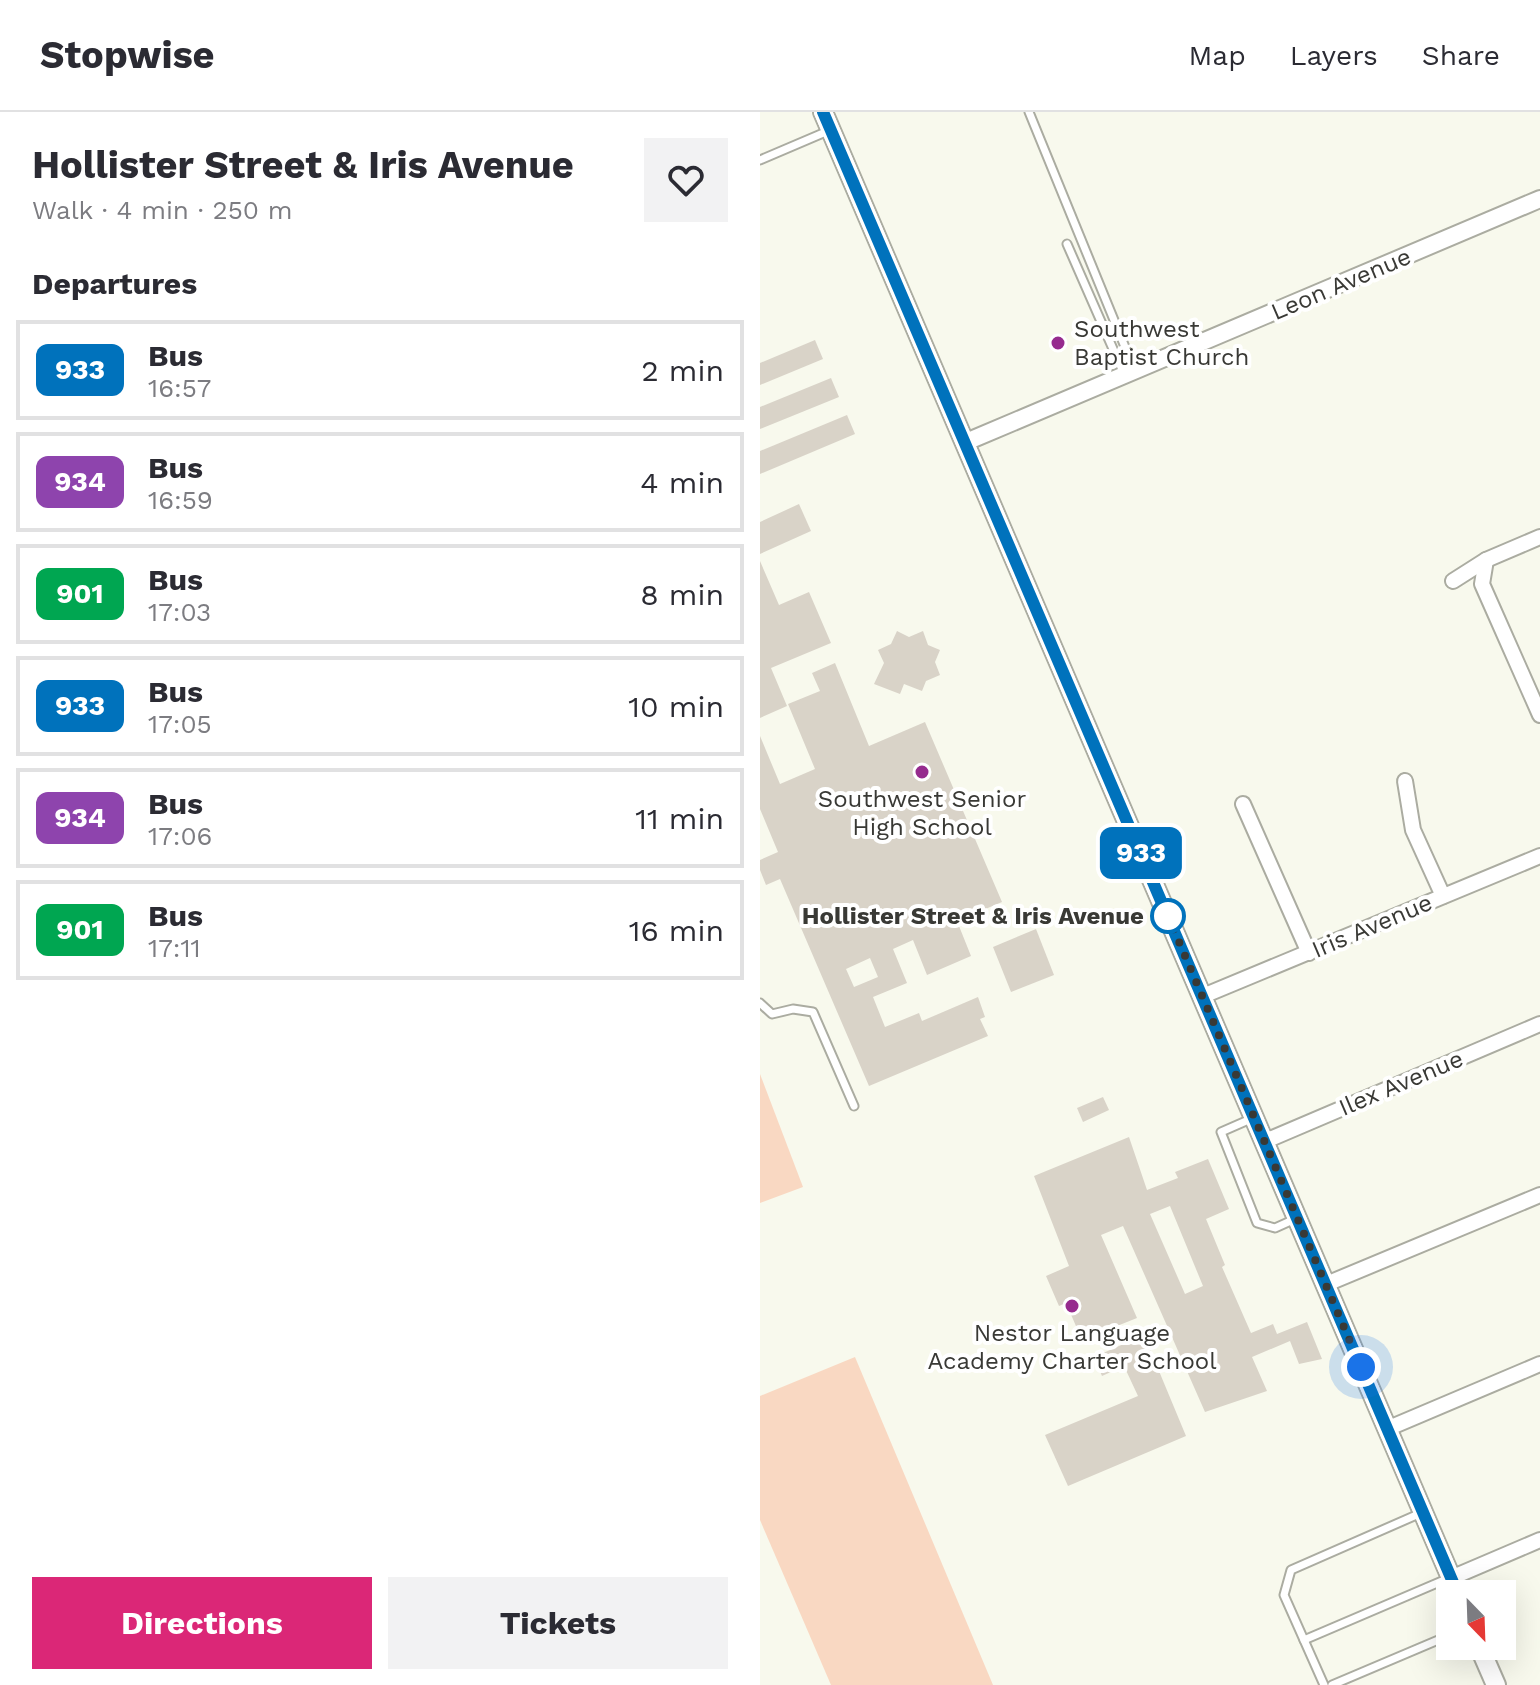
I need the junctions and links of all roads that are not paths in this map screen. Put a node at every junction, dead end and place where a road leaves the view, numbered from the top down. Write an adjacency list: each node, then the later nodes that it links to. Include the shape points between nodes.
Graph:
1 (1029, 112): 6 (lane)
2 (828, 118): 3 (lane); 7 (main road)
3 (760, 160)
4 (1540, 199): 6 (street, Leon Avenue)
5 (1067, 244): 6 (lane)
6 (1130, 373): 7 (street, Leon Avenue)
7 (966, 442): 17 (main road)
8 (1540, 537): 9 (street)
9 (1486, 560): 10 (street); 11 (street, via 1482,584)
10 (1453, 581)
11 (1540, 715)
12 (1405, 781): 15 (street, via 1413,830)
13 (1243, 804): 16 (street)
14 (1540, 856): 15 (street, Iris Avenue)
15 (1443, 896): 16 (street, Iris Avenue)
16 (1309, 953): 17 (street, Iris Avenue)
17 (1203, 996): 21 (main road)
18 (760, 1003): 20 (lane, via 772,1014 813,1012)
19 (1540, 1024): 22 (street, Ilex Avenue)
20 (854, 1106)
21 (1253, 1118): 22 (main road); 24 (lane, via 1221,1132 1257,1223 1275,1228)
22 (1263, 1142): 24 (main road)
23 (1540, 1195): 25 (street)
24 (1295, 1219): 25 (main road)
25 (1324, 1285): 27 (main road)
26 (1540, 1364): 27 (street)
27 (1389, 1428): 28 (main road)
28 (1423, 1511): 30 (main road); 33 (lane, via 1291,1570 1284,1595)
29 (1540, 1540): 31 (street)
30 (1452, 1580)
31 (1465, 1580)
32 (1436, 1592): 33 (lane)
33 (1304, 1640): 36 (lane)
34 (1436, 1641): 37 (lane)
35 (1485, 1660): 38 (main road)
36 (1324, 1685)
37 (1332, 1685)
38 (1496, 1685)

